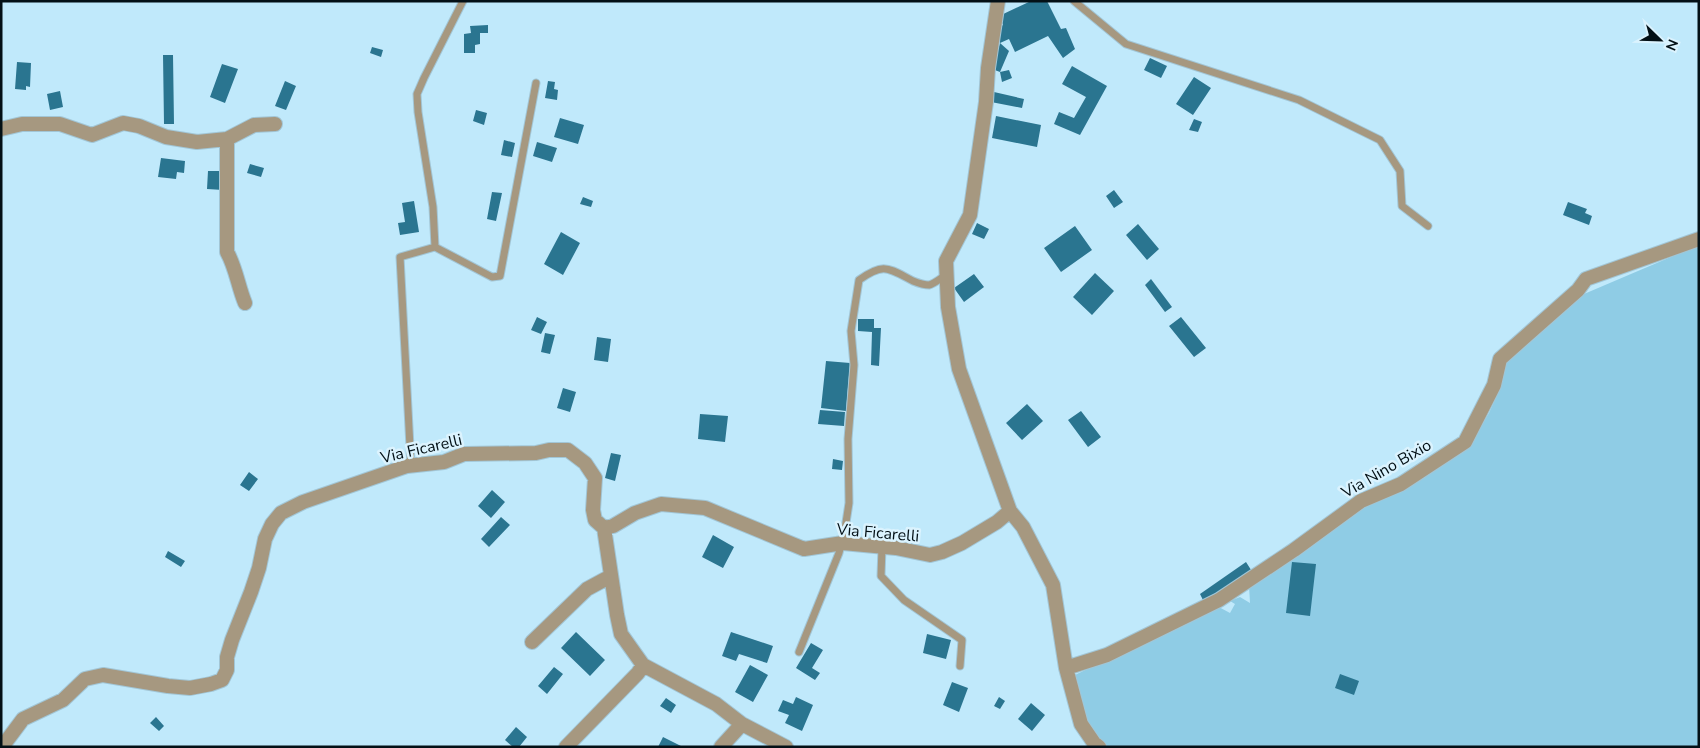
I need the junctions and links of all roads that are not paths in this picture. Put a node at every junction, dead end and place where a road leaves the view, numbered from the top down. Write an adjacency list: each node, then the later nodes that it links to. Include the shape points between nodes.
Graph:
1 (463, 1): 10 (lane, via 417,94)
2 (998, 1): 11 (street, via 970,215 946,261)
3 (1074, 1): 8 (lane, via 1126,44 1299,100 1380,140 1400,171 1402,206)
4 (536, 83): 10 (lane, via 500,276 492,277)
5 (275, 124): 7 (street, via 254,125)
6 (1, 129): 7 (street, via 22,124 60,124 92,135 123,123 166,137 197,142)
7 (227, 139): 12 (street, via 226,252 234,265)
8 (1428, 226)
9 (1699, 239): 23 (street, Via Nino Bixio, via 1586,279 1578,290 1500,360 1494,385 1465,442 1401,484 1361,501 1219,600 1107,655)
10 (435, 247): 13 (lane, via 400,257)
11 (947, 275): 14 (street, via 948,307 958,369); 16 (lane, via 926,285 889,268 871,271 859,280 851,331 854,365 848,439 849,503)
12 (245, 303)
13 (411, 466): 15 (street, Via Ficarelli, via 444,462 464,454 568,450 585,463 595,478 593,510 595,520); 25 (street, Via Ficarelli, via 303,502 281,513 265,539 259,568 232,640 222,680 190,688 103,676 86,679 63,700 23,719)
14 (1010, 511): 17 (street, Via Ficarelli, via 997,522 942,552 930,554); 23 (street, via 1023,527 1053,585)
15 (604, 528): 16 (street, Via Ficarelli, via 661,504 704,508 804,549); 18 (street)
16 (843, 543): 17 (street, Via Ficarelli); 20 (lane)
17 (882, 547): 22 (lane, via 881,576 904,600 962,640)
18 (611, 576): 19 (street, via 586,588); 21 (street, via 621,634)
19 (532, 642)
20 (800, 652)
21 (643, 665): 24 (street, via 716,704); 26 (street)
22 (960, 666)
23 (1066, 668): 29 (street, via 1081,724)
24 (742, 724): 27 (street); 28 (street)
25 (2, 747)
26 (566, 747)
27 (721, 747)
28 (786, 747)
29 (1099, 747)

